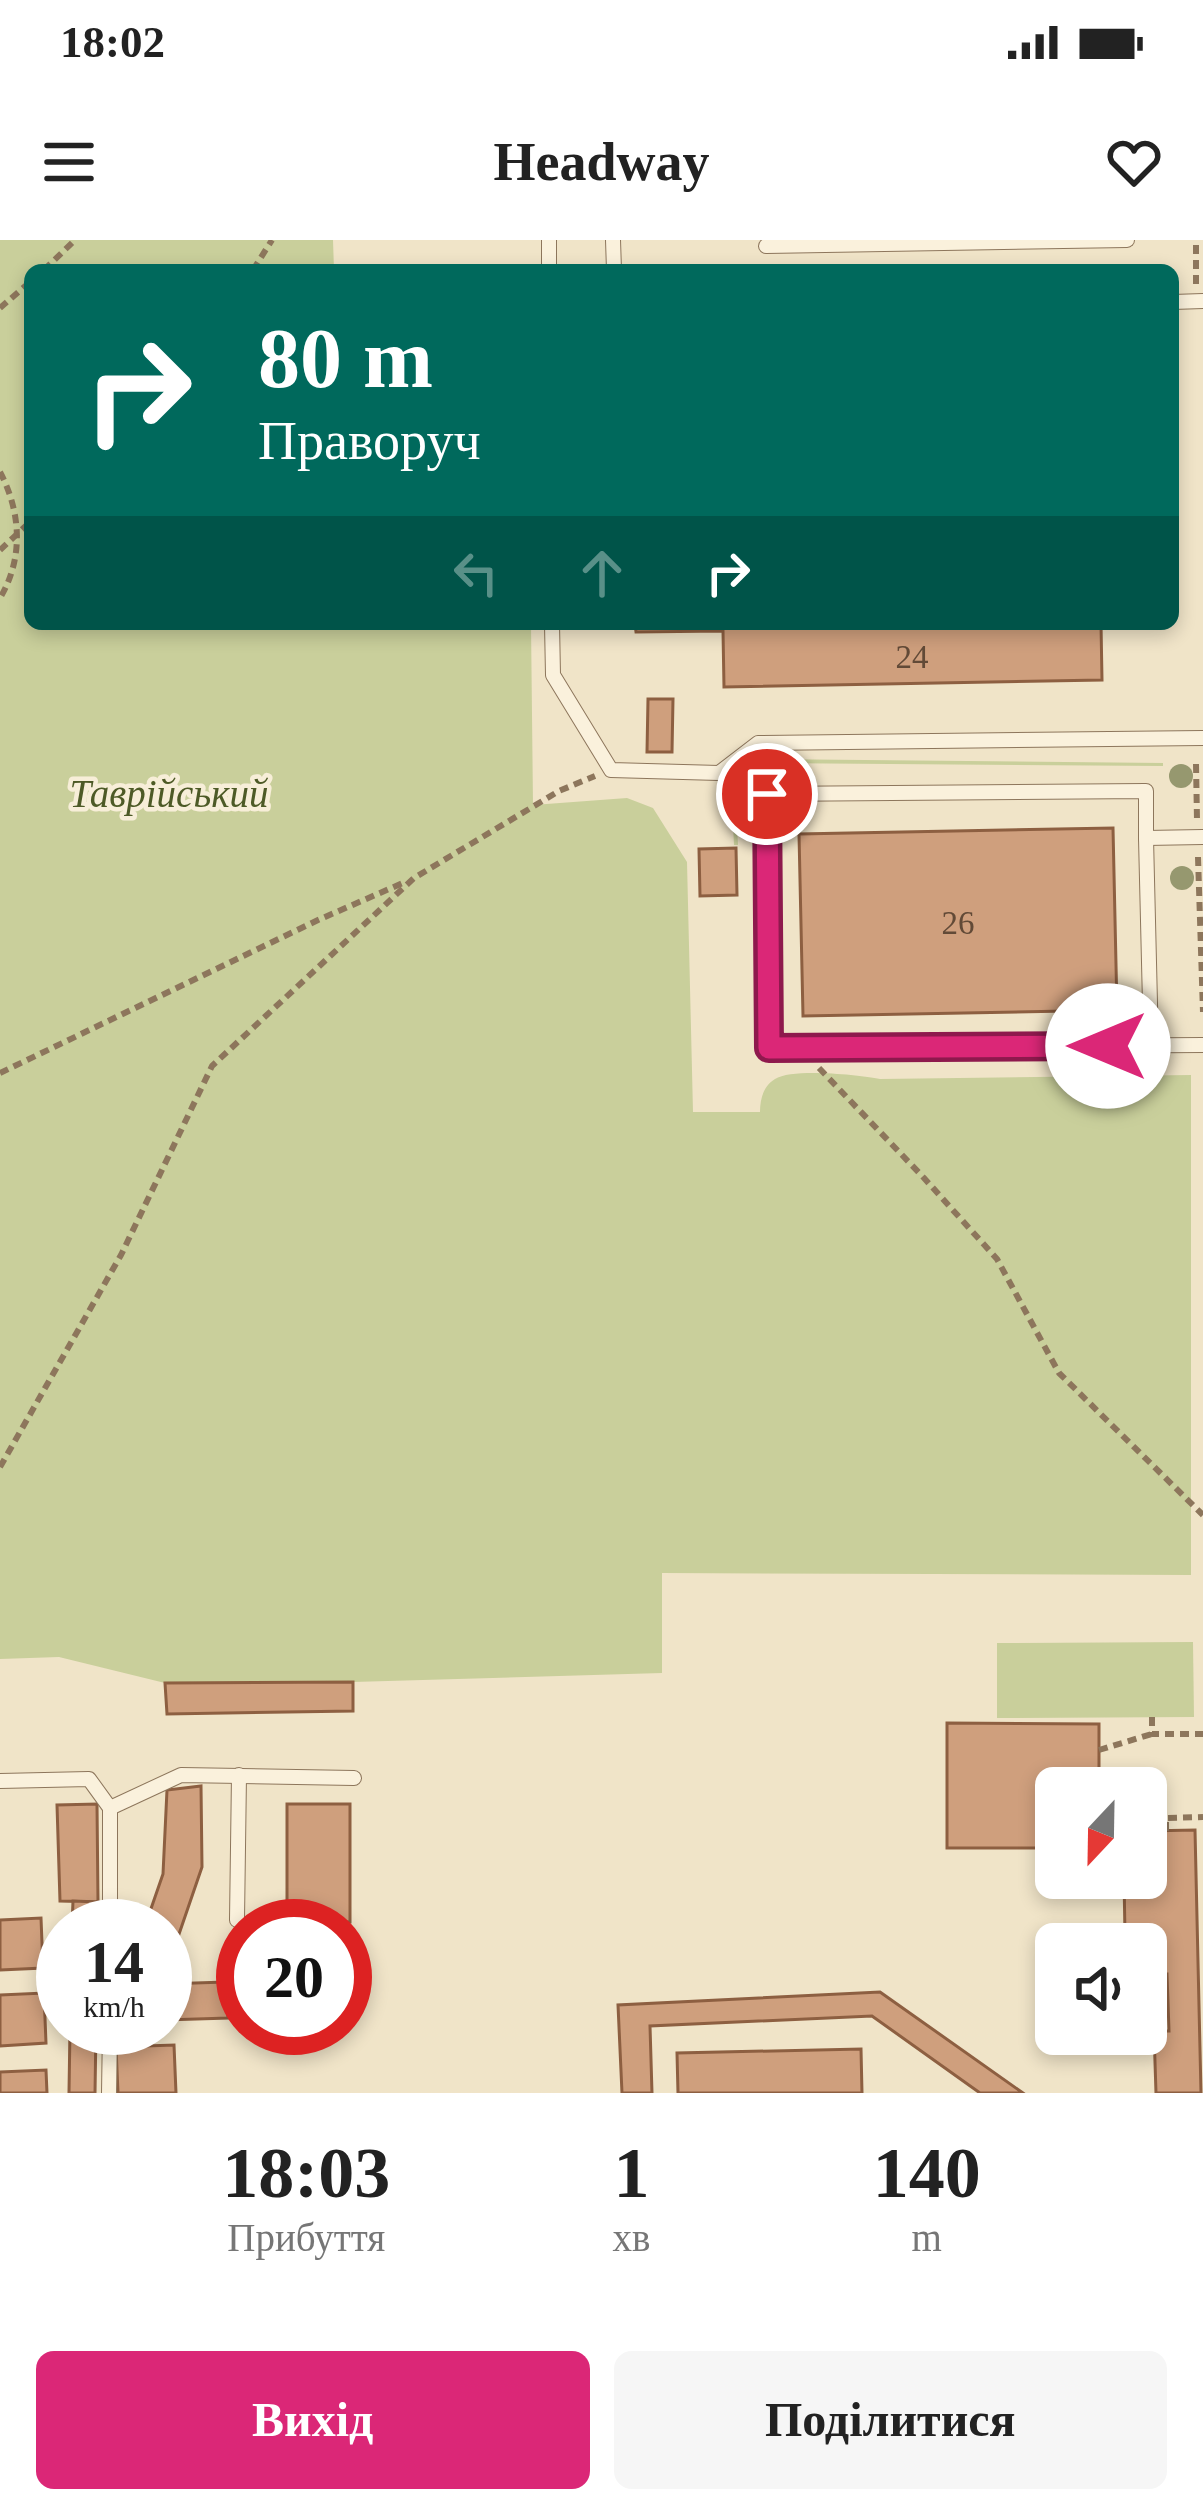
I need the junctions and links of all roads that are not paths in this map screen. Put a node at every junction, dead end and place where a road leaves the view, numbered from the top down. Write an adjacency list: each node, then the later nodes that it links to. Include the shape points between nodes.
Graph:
1 (1127, 240): 2 (lane)
2 (766, 246)
3 (552, 630): 4 (lane, via 553,675 610,770 719,773 758,743)
4 (1203, 739)
5 (1200, 837): 6 (lane)
6 (1146, 838): 8 (lane); 8 (lane, via 1146,791 767,794 769,1048)
7 (1203, 1045): 8 (lane)
8 (1151, 1046)
9 (239, 1775): 10 (lane); 12 (lane, via 181,1774); 14 (lane)
10 (353, 1778)
11 (0, 1780): 12 (lane, via 88,1779)
12 (110, 1808): 13 (lane)
13 (110, 1899)
14 (237, 1899)
15 (110, 2055): 16 (lane)
16 (109, 2093)

